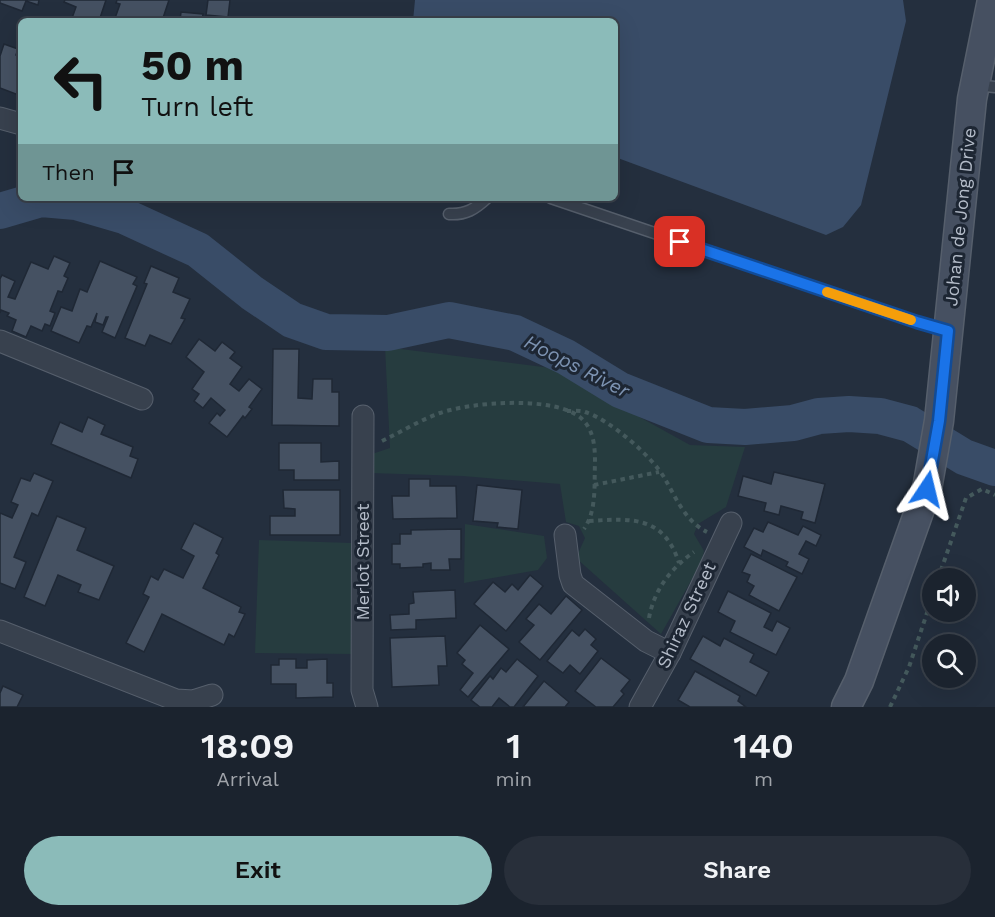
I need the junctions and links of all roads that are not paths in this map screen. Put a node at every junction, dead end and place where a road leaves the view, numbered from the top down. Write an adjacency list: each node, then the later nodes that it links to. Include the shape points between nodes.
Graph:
1 (992, 0): 2 (street, Johan de Jong Drive)
2 (985, 86): 8 (street, Johan de Jong Drive)
3 (0, 118): 4 (street)
4 (18, 123)
5 (484, 201): 7 (lane, via 474,210)
6 (560, 201): 8 (lane)
7 (449, 214)
8 (948, 331): 19 (street, Johan de Jong Drive, via 927,489 859,681)
9 (0, 341): 10 (street)
10 (142, 399)
11 (363, 416): 17 (street, Merlot Street, via 362,690)
12 (726, 531): 15 (street, Shiraz Street)
13 (566, 541): 15 (street, via 573,584 646,641)
14 (0, 631): 16 (street, via 176,700 193,701)
15 (670, 653): 18 (street, Shiraz Street)
16 (212, 695)
17 (368, 707)
18 (640, 707)
19 (846, 707)

